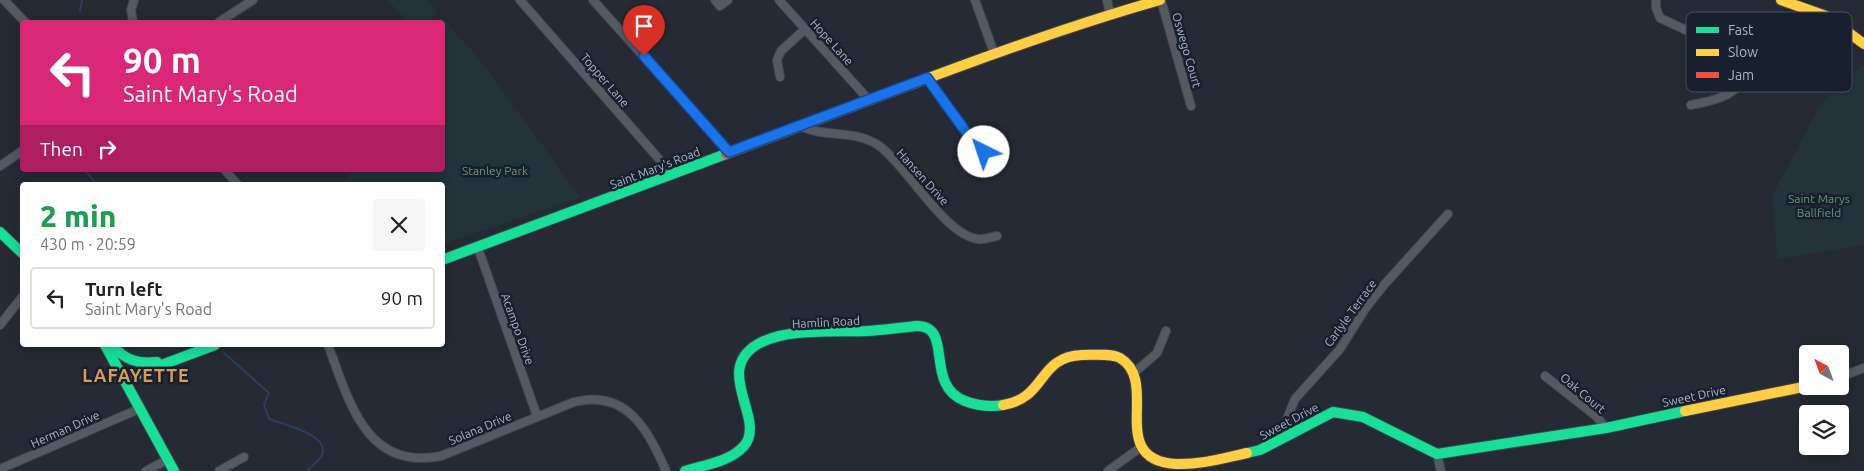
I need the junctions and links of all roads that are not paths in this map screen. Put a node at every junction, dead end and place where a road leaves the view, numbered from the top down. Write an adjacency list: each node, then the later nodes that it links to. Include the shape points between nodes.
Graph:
1 (4, 0): 16 (street)
2 (134, 0): 17 (street, via 130,10)
3 (253, 0): 18 (street)
4 (520, 0): 36 (street, Topper Lane)
5 (594, 0): 32 (street)
6 (715, 0): 7 (street, via 720,6)
7 (728, 0)
8 (779, 0): 19 (street, Hope Lane)
9 (974, 0): 23 (street)
10 (1107, 0): 15 (street)
11 (1161, 0): 15 (street, Saint Mary's Road); 29 (street, Oswego Court)
12 (1656, 0): 20 (street, via 1660,18)
13 (1781, 0): 14 (street)
14 (1815, 12)
15 (1110, 14): 23 (street, Saint Mary's Road)
16 (23, 20)
17 (132, 20)
18 (222, 20)
19 (805, 29): 24 (street, via 781,51 777,60); 27 (street, Hope Lane)
20 (1686, 30)
21 (1852, 35): 22 (street)
22 (1864, 44)
23 (994, 53): 25 (street, Saint Mary's Road)
24 (780, 77)
25 (927, 78): 27 (street, Saint Mary's Road); 33 (street)
26 (1733, 92): 28 (street)
27 (868, 99): 30 (street, Saint Mary's Road)
28 (1690, 105)
29 (1191, 106)
30 (800, 126): 32 (street, Saint Mary's Road); 40 (street, Hansen Drive, via 810,131 848,134 878,145 956,229 978,240)
31 (20, 152): 34 (street)
32 (729, 152): 36 (street, Saint Mary's Road)
33 (984, 152)
34 (0, 166)
35 (226, 172): 37 (street)
36 (673, 175): 41 (street, Saint Mary's Road)
37 (235, 182)
38 (1448, 214): 61 (street, Carlyle Terrace, via 1365,309 1344,343 1296,399 1287,419)
39 (0, 232): 42 (street)
40 (997, 236)
41 (478, 248): 43 (street, Saint Mary's Road); 59 (street, Acampo Drive)
42 (20, 252)
43 (445, 259)
44 (20, 300): 45 (street)
45 (0, 325)
46 (1166, 332): 53 (street, via 1157,353)
47 (106, 347): 56 (street)
48 (114, 347): 51 (street, via 125,359 139,364)
49 (210, 347): 51 (street)
50 (329, 347): 59 (street, Solana Drive, via 362,427 385,449 401,456 418,459 441,456)
51 (180, 359): 56 (street)
52 (1864, 368): 54 (street)
53 (1136, 372): 62 (street, via 1136,429); 71 (street, Hamlin Road, via 1119,357 1060,358 1048,367 1038,386 1022,400 987,406 956,398 948,392 941,376 937,340 933,332 922,325 871,332 800,334 764,342 753,348 742,363 737,381 749,416 749,435 740,449 732,455)
54 (1849, 374)
55 (1545, 376): 60 (street, Oak Court, via 1596,416)
56 (124, 379): 58 (street)
57 (1799, 387): 60 (street, Sweet Drive)
58 (139, 409): 65 (street); 66 (street, Herman Drive)
59 (537, 416): 70 (street, Solana Drive, via 584,400 617,405 642,424)
60 (1606, 428): 63 (street, Sweet Drive)
61 (1290, 433): 62 (street, Sweet Drive, via 1260,450 1195,464 1174,464 1156,459); 63 (street, Sweet Drive, via 1333,412 1363,417)
62 (1141, 447): 72 (street)
63 (1437, 454): 73 (street)
64 (244, 457): 69 (street)
65 (167, 460): 67 (street); 68 (street)
66 (0, 470)
67 (146, 471)
68 (174, 471)
69 (219, 471)
70 (666, 471)
71 (685, 471)
72 (1108, 471)
73 (1441, 471)

